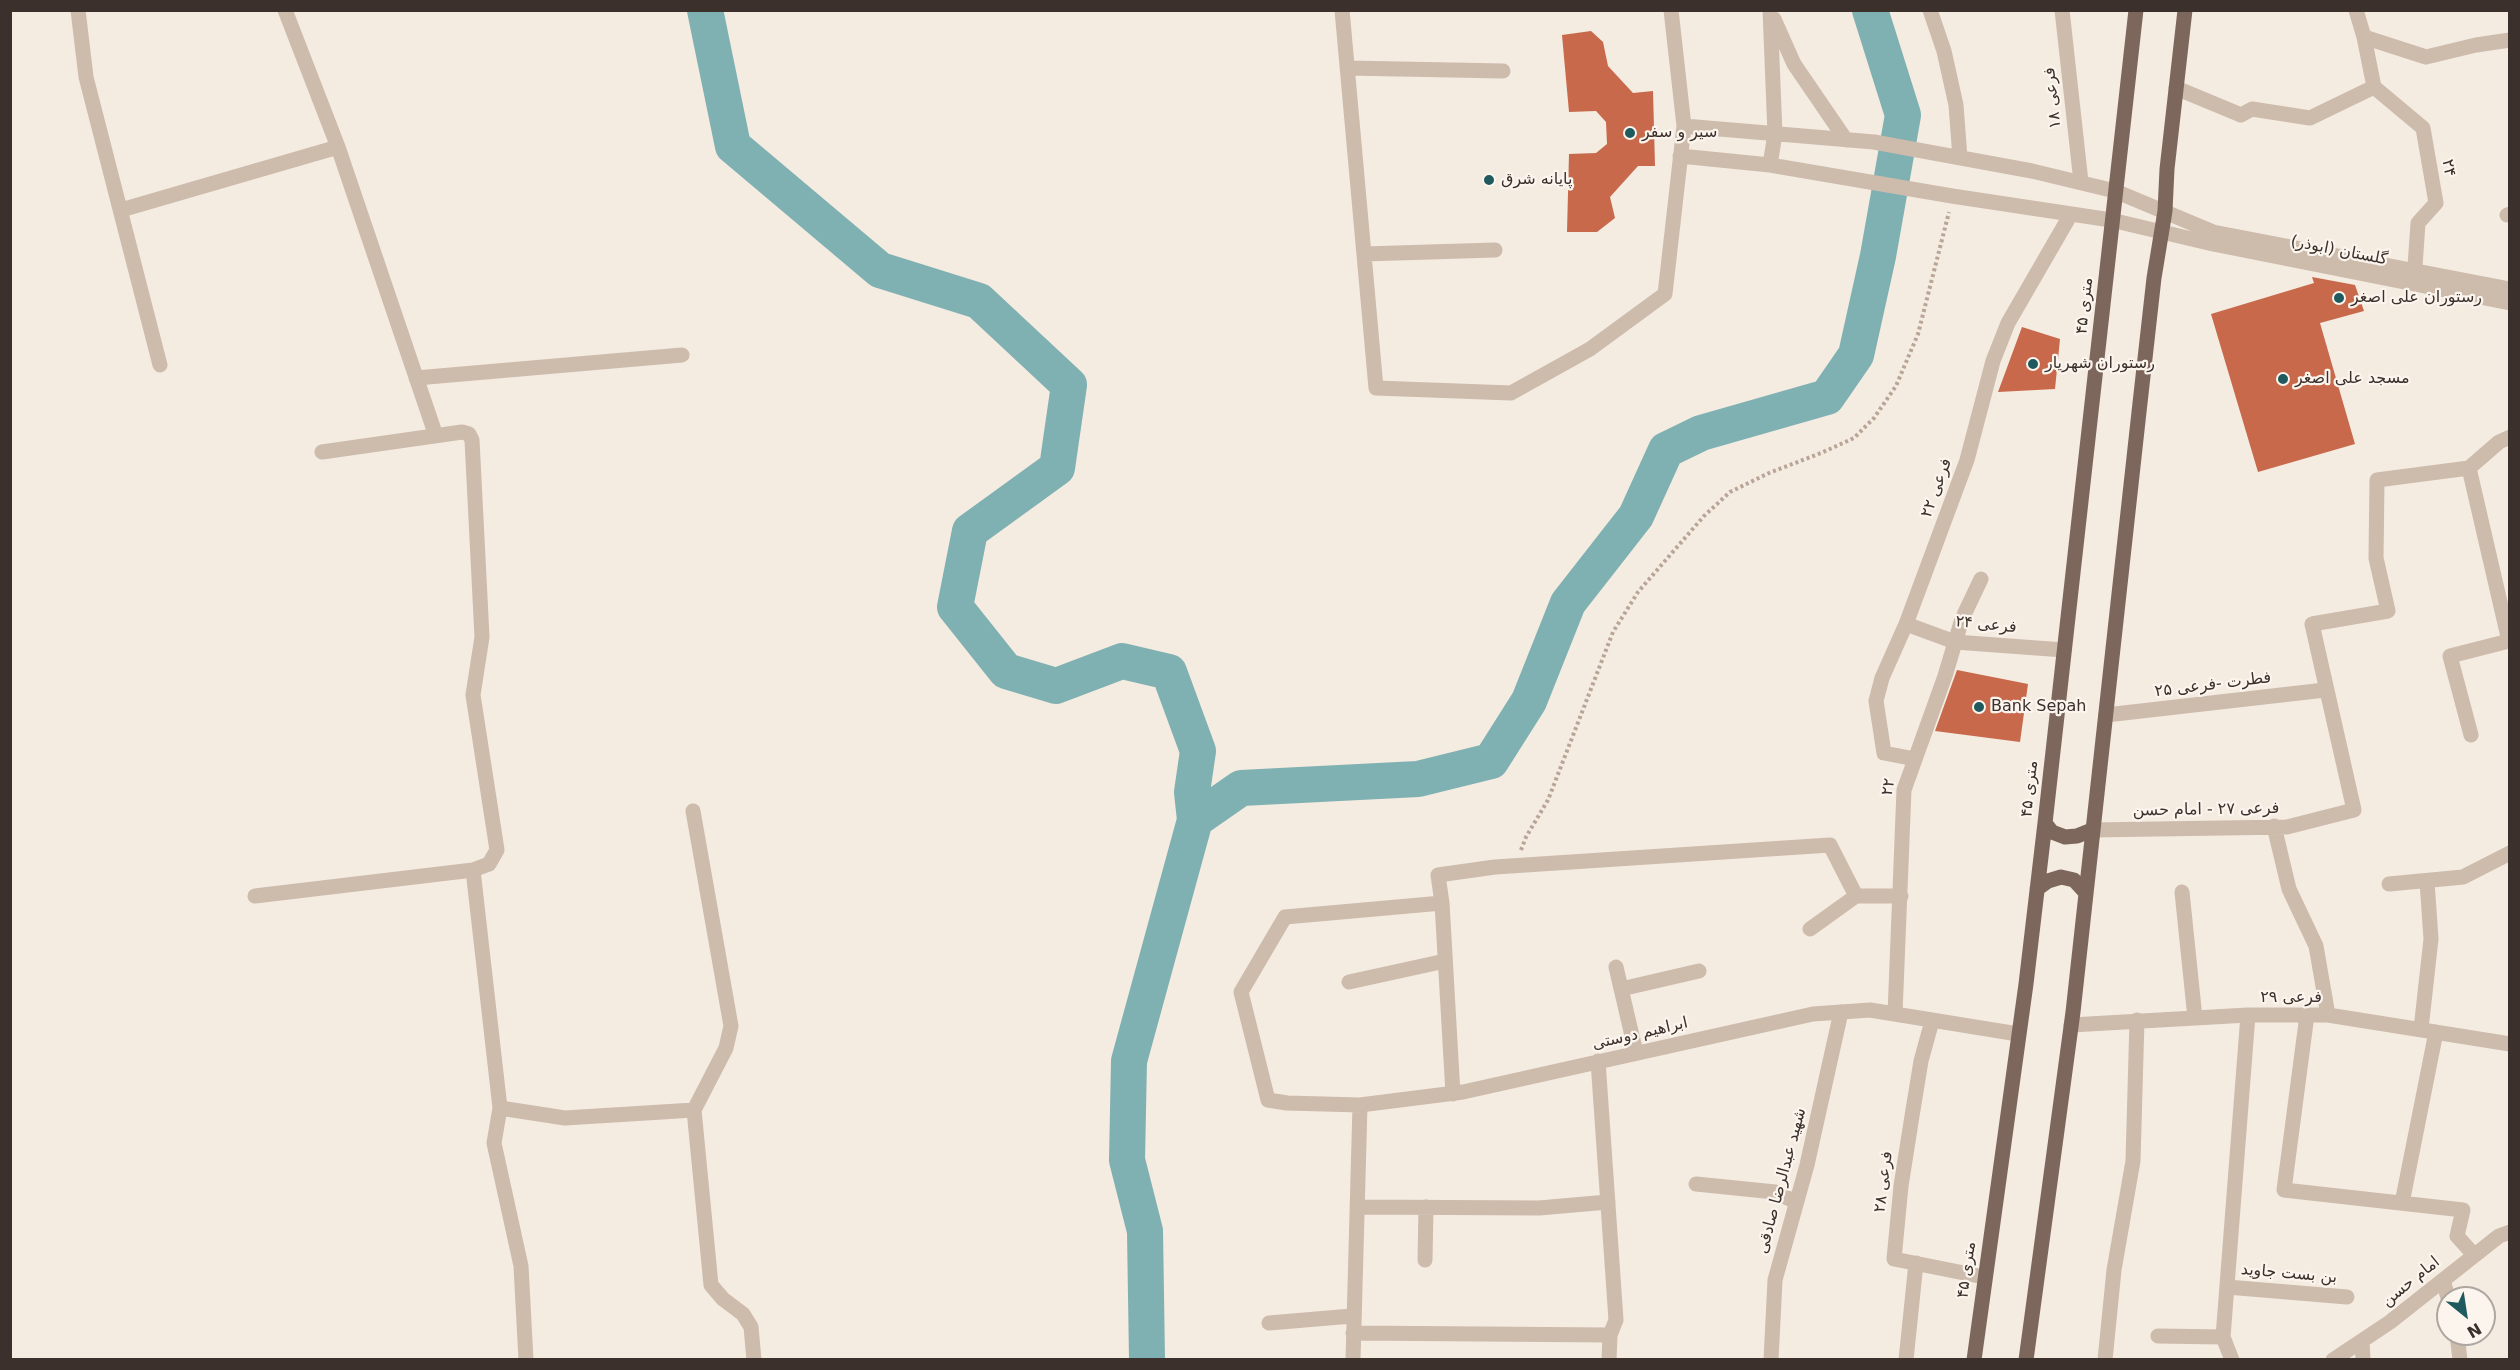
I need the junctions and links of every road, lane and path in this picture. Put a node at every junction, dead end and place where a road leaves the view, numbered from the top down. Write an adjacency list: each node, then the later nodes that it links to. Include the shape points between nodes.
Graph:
1 (78, 10): 27 (street, via 86,77)
2 (285, 10): 20 (street)
3 (1342, 10): 13 (street)
4 (1671, 10): 17 (street)
5 (1770, 10): 18 (street); 19 (street, via 1794,64)
6 (1930, 10): 22 (street, via 1956,105)
7 (2061, 10): 24 (street, فرعی ۱۸)
8 (2136, 10): 25 (main road)
9 (2185, 10): 16 (main road)
10 (2356, 10): 11 (street)
11 (2364, 37): 12 (street, via 2426,57); 15 (street)
12 (2510, 40)
13 (1347, 68): 14 (street); 33 (street)
14 (1503, 71)
15 (2374, 87): 16 (street, via 2310,118 2252,109 2241,115); 34 (street, ۲۴, via 2423,128 2436,203 2418,223)
16 (2176, 88): 28 (main road)
17 (1684, 126): 18 (street, گلستان (ابوذر)); 21 (street)
18 (1775, 134): 19 (street, گلستان (ابوذر)); 23 (street)
19 (1846, 140): 22 (street, گلستان (ابوذر))
20 (338, 147): 27 (street); 39 (street)
21 (1680, 156): 23 (street, گلستان (ابوذر)); 33 (street, via 1665,294 1590,349 1510,393 1376,388)
22 (1960, 158): 24 (street, گلستان (ابوذر))
23 (1770, 165): 26 (street, گلستان (ابوذر))
24 (2081, 182): 25 (street, گلستان (ابوذر))
25 (2115, 190): 28 (street, گلستان (ابوذر)); 30 (main road, ۴۵ متری)
26 (1952, 196): 29 (street, گلستان (ابوذر)); 57 (path, via 1918,334 1896,386 1854,438 1730,492 1638,592 1613,632 1548,800 1526,837)
27 (121, 210): 38 (street)
28 (2165, 212): 31 (main road); 34 (street, گلستان (ابوذر), via 2213,231)
29 (2071, 214): 30 (street, گلستان (ابوذر)); 45 (street, فرعی ۲۲, via 2008,323 1993,361 1967,460)
30 (2111, 220): 31 (street, گلستان (ابوذر)); 47 (main road, ۴۵ متری)
31 (2162, 232): 34 (street, گلستان (ابوذر)); 49 (main road)
32 (1495, 250): 33 (street)
33 (1364, 254)
34 (2414, 277): 35 (street, گلستان (ابوذر)); 36 (street, گلستان (ابوذر))
35 (2510, 289)
36 (2510, 303)
37 (682, 355): 39 (street)
38 (160, 365)
39 (416, 378): 40 (street)
40 (436, 436): 42 (street); 58 (street, via 462,432 469,434 472,441 482,637 473,695 497,850 489,864)
41 (2510, 437): 43 (street)
42 (322, 452)
43 (2469, 468): 48 (street, via 2377,480 2376,558 2388,611 2312,624); 50 (street, via 2509,641 2450,656)
44 (1981, 579): 46 (street, ۲۲)
45 (1906, 624): 46 (street, فرعی ۲۴); 51 (street, فرعی ۲۲, via 1876,701 1884,753)
46 (1955, 642): 47 (street, فرعی ۲۴); 51 (street, ۲۲)
47 (2064, 650): 53 (main road, ۴۵ متری)
48 (2325, 690): 49 (street, فطرت -فرعی ۲۵); 54 (street, فرعی ۲۷ - امام حسن, via 2354,810 2287,827)
49 (2106, 715): 55 (main road)
50 (2471, 735)
51 (1915, 759): 66 (street, ۲۲, via 1904,790)
52 (693, 811): 91 (street, via 731,1026 726,1048)
53 (2045, 823): 55 (main road, via 2052,832 2065,837); 61 (main road, ۴۵ متری)
54 (2274, 826): 55 (street, فرعی ۲۷ - امام حسن); 78 (street, via 2289,890 2316,946)
55 (2092, 830): 63 (main road)
56 (2510, 853): 59 (street, via 2463,877)
57 (1515, 866): 65 (street, via 1830,844); 67 (street, via 1438,875)
58 (473, 870): 64 (street); 90 (street)
59 (2427, 881): 60 (street); 83 (street, via 2431,939)
60 (2389, 884)
61 (2037, 889): 63 (main road, via 2061,877 2074,880); 84 (main road, ۴۵ متری)
62 (2182, 892): 79 (street)
63 (2086, 893): 82 (main road)
64 (255, 896)
65 (1856, 896): 66 (street); 68 (street)
66 (1901, 896): 75 (street, ۲۲)
67 (1442, 903): 69 (street); 89 (street, ابراهیم دوستی, via 1285,917 1241,992 1268,1100)
68 (1810, 930)
69 (1445, 961): 72 (street); 88 (street)
70 (1616, 967): 73 (street)
71 (1699, 971): 73 (street)
72 (1349, 982)
73 (1621, 989): 86 (street)
74 (1841, 1012): 75 (street, ابراهیم دوستی, via 1870,1010); 86 (street, ابراهیم دوستی, via 1813,1014); 94 (street, شهید عبدالرضا صادقی)
75 (1895, 1014): 81 (street, ابراهیم دوستی)
76 (2248, 1015): 77 (street, فرعی ۲۹); 79 (street, فرعی ۲۹); 105 (street)
77 (2307, 1015): 78 (street, فرعی ۲۹); 95 (street, via 2284,1190)
78 (2328, 1016): 83 (street, فرعی ۲۹)
79 (2195, 1018): 80 (street, فرعی ۲۹)
80 (2137, 1020): 82 (street, فرعی ۲۹); 122 (street, via 2133,1161 2114,1270)
81 (1932, 1021): 84 (street, ابراهیم دوستی); 101 (street, فرعی ۲۸, via 1912,1116 1894,1259)
82 (2071, 1025): 121 (main road)
83 (2428, 1030): 85 (street, فرعی ۲۹); 95 (street)
84 (2018, 1034): 102 (main road, ۴۵ متری)
85 (2510, 1044)
86 (1636, 1053): 87 (street, ابراهیم دوستی)
87 (1598, 1061): 88 (street, ابراهیم دوستی); 93 (street)
88 (1453, 1094): 89 (street, ابراهیم دوستی)
89 (1360, 1105): 96 (street)
90 (500, 1108): 91 (street, via 565,1118); 114 (street, via 494,1143 521,1266)
91 (694, 1110): 115 (street, via 711,1285 743,1314 751,1327)
92 (1695, 1184): 94 (street, via 1775,1192)
93 (1608, 1202): 97 (street, via 1539,1208); 110 (street, via 1616,1320)
94 (1796, 1202): 118 (street, شهید عبدالرضا صادقی, via 1775,1280)
95 (2402, 1203): 99 (street, via 2463,1210 2457,1236)
96 (1358, 1207): 97 (street); 107 (street)
97 (1426, 1207): 100 (street)
98 (2510, 1232): 99 (street, امام حسن)
99 (2474, 1255): 103 (street, امام حسن)
100 (1425, 1260)
101 (1916, 1263): 102 (street, فرعی ۲۸); 119 (street)
102 (1984, 1277): 120 (main road, ۴۵ متری)
103 (2443, 1280): 104 (street); 113 (street, امام حسن)
104 (2445, 1286)
105 (2228, 1287): 106 (street, بن بست جاوید); 112 (street)
106 (2347, 1297)
107 (1352, 1316): 108 (street); 109 (street)
108 (1269, 1323)
109 (1353, 1333): 110 (street); 116 (street)
110 (1610, 1335): 117 (street)
111 (2158, 1336): 112 (street)
112 (2223, 1336): 123 (street)
113 (2362, 1341): 124 (street, امام حسن); 125 (street)
114 (526, 1359)
115 (754, 1359)
116 (1353, 1359)
117 (1609, 1359)
118 (1771, 1359)
119 (1906, 1359)
120 (1974, 1359)
121 (2026, 1359)
122 (2106, 1359)
123 (2232, 1359)
124 (2333, 1359)
125 (2363, 1359)

